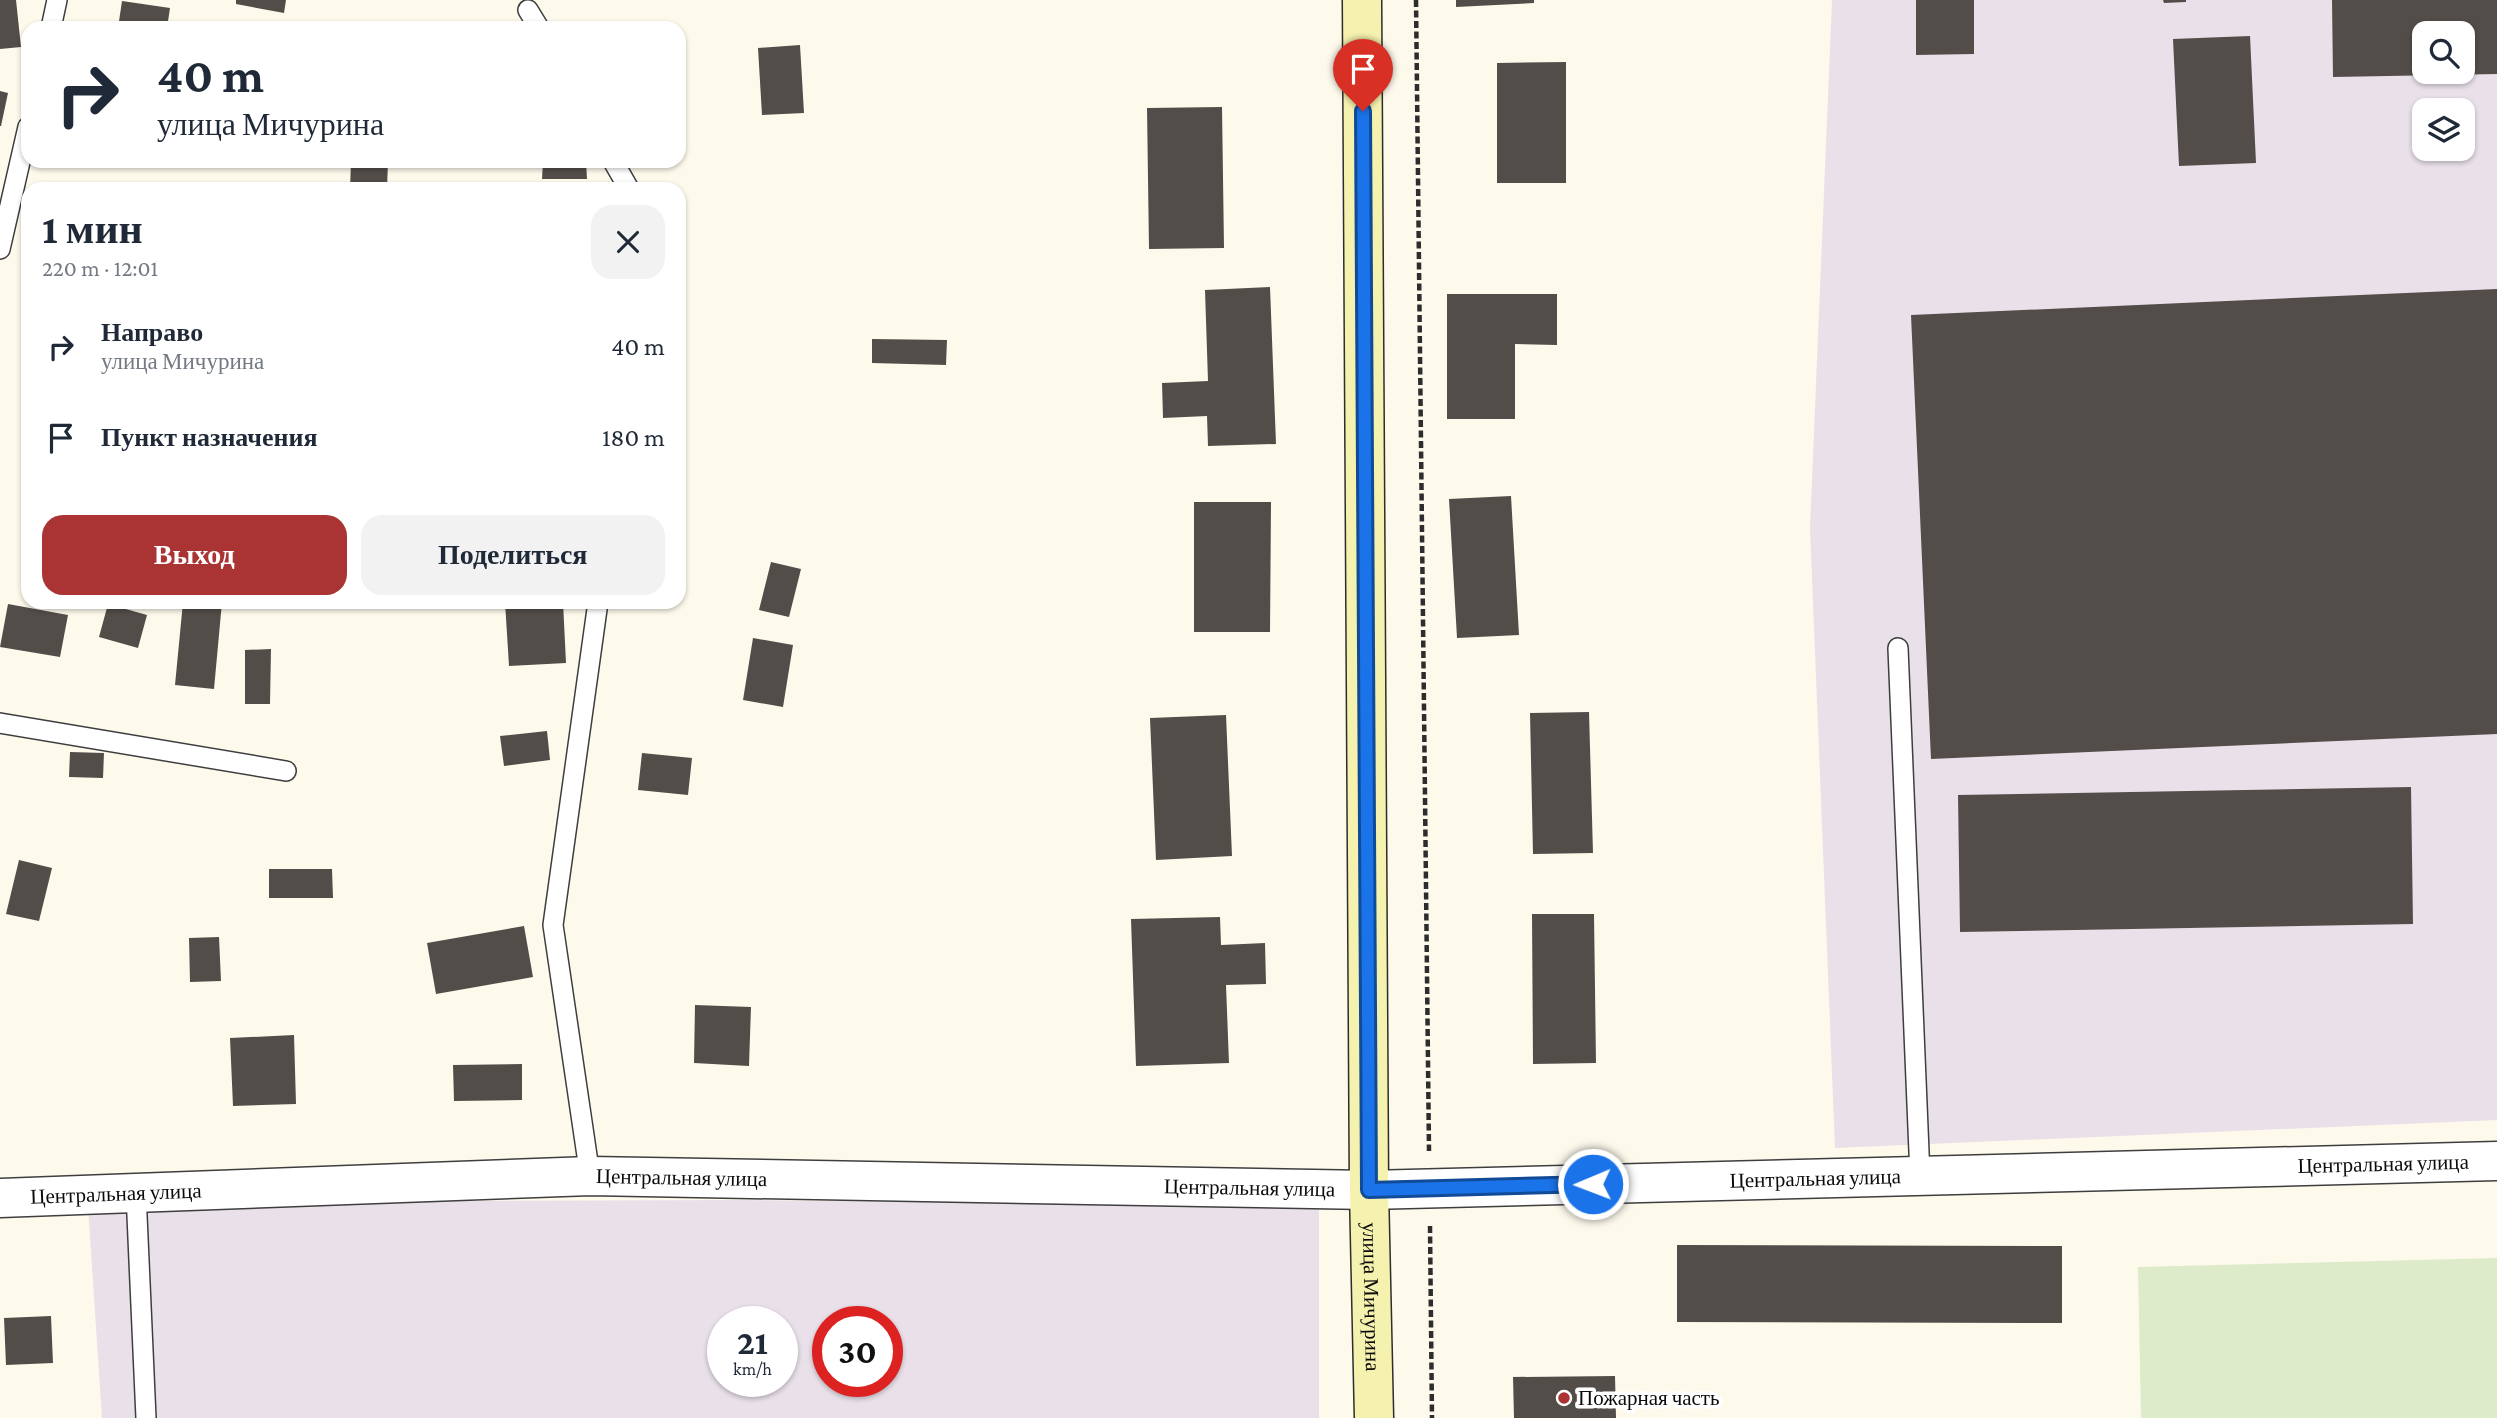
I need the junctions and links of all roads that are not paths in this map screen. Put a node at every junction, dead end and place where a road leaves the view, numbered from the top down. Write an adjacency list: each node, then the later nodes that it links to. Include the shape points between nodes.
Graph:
1 (57, 0): 4 (lane)
2 (1362, 0): 15 (street, улица Мичурина)
3 (528, 10): 5 (lane)
4 (52, 21)
5 (535, 21)
6 (21, 158): 7 (lane)
7 (0, 249)
8 (597, 609): 13 (lane, via 553,925)
9 (1898, 648): 14 (lane)
10 (0, 723): 11 (lane)
11 (286, 771)
12 (2497, 1161): 14 (street, Центральная улица)
13 (590, 1175): 15 (street, Центральная улица); 16 (street, Центральная улица)
14 (1920, 1176): 15 (street, Центральная улица)
15 (1369, 1190): 19 (street, улица Мичурина)
16 (136, 1193): 17 (street, Центральная улица); 18 (lane)
17 (0, 1198)
18 (146, 1418)
19 (1374, 1418)

